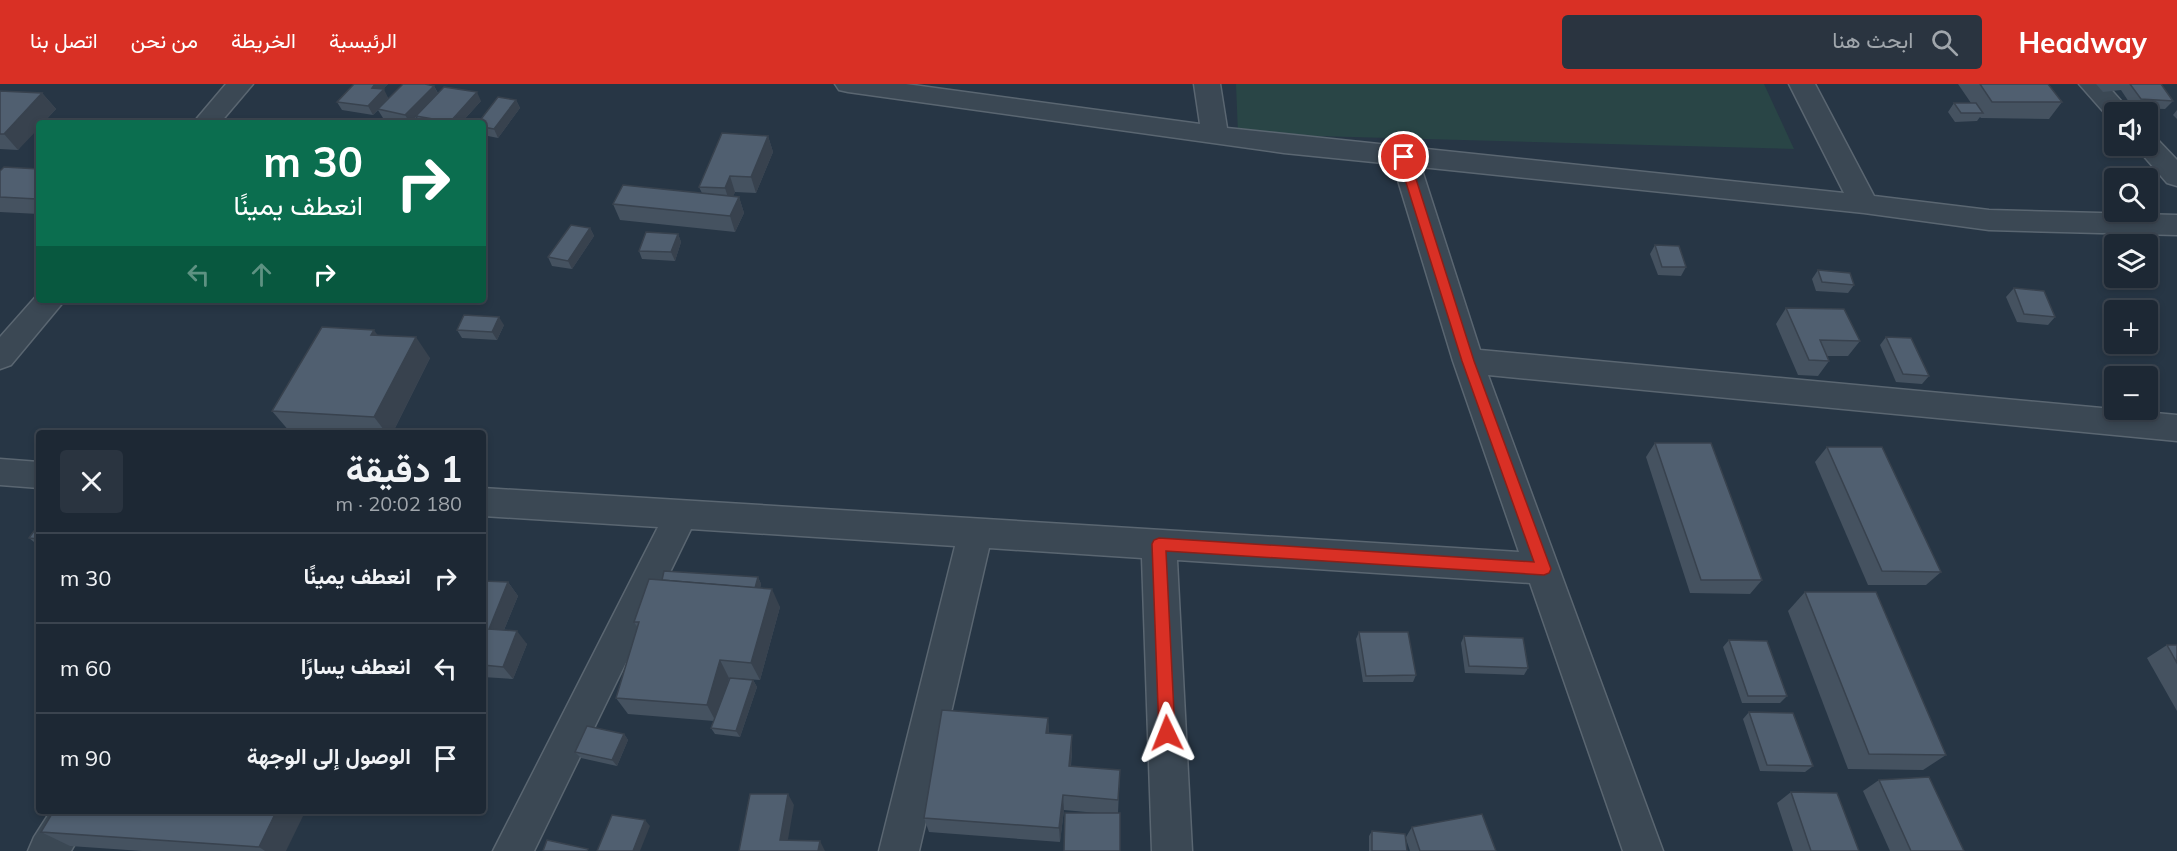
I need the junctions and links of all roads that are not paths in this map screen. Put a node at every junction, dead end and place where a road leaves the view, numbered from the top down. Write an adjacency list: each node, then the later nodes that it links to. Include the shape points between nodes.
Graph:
1 (240, 84): 7 (street)
2 (848, 84): 8 (street)
3 (1207, 84): 8 (street)
4 (1802, 84): 12 (street)
5 (2092, 84): 6 (street)
6 (2109, 102)
7 (209, 120)
8 (1215, 133): 10 (street)
9 (2157, 156): 11 (street)
10 (1404, 157): 12 (street); 16 (street)
11 (2177, 177)
12 (1864, 204): 13 (street, via 1989,220)
13 (2177, 225)
14 (47, 303): 15 (street)
15 (0, 357)
16 (1468, 361): 17 (street); 24 (street)
17 (2177, 428)
18 (0, 472): 19 (street)
19 (36, 474)
20 (486, 502): 21 (street)
21 (681, 515): 22 (street); 27 (street)
22 (975, 533): 23 (street); 28 (street)
23 (1159, 544): 24 (street); 29 (street)
24 (1544, 569): 30 (street)
25 (72, 814): 26 (street)
26 (48, 851)
27 (513, 851)
28 (899, 851)
29 (1172, 851)
30 (1643, 851)

